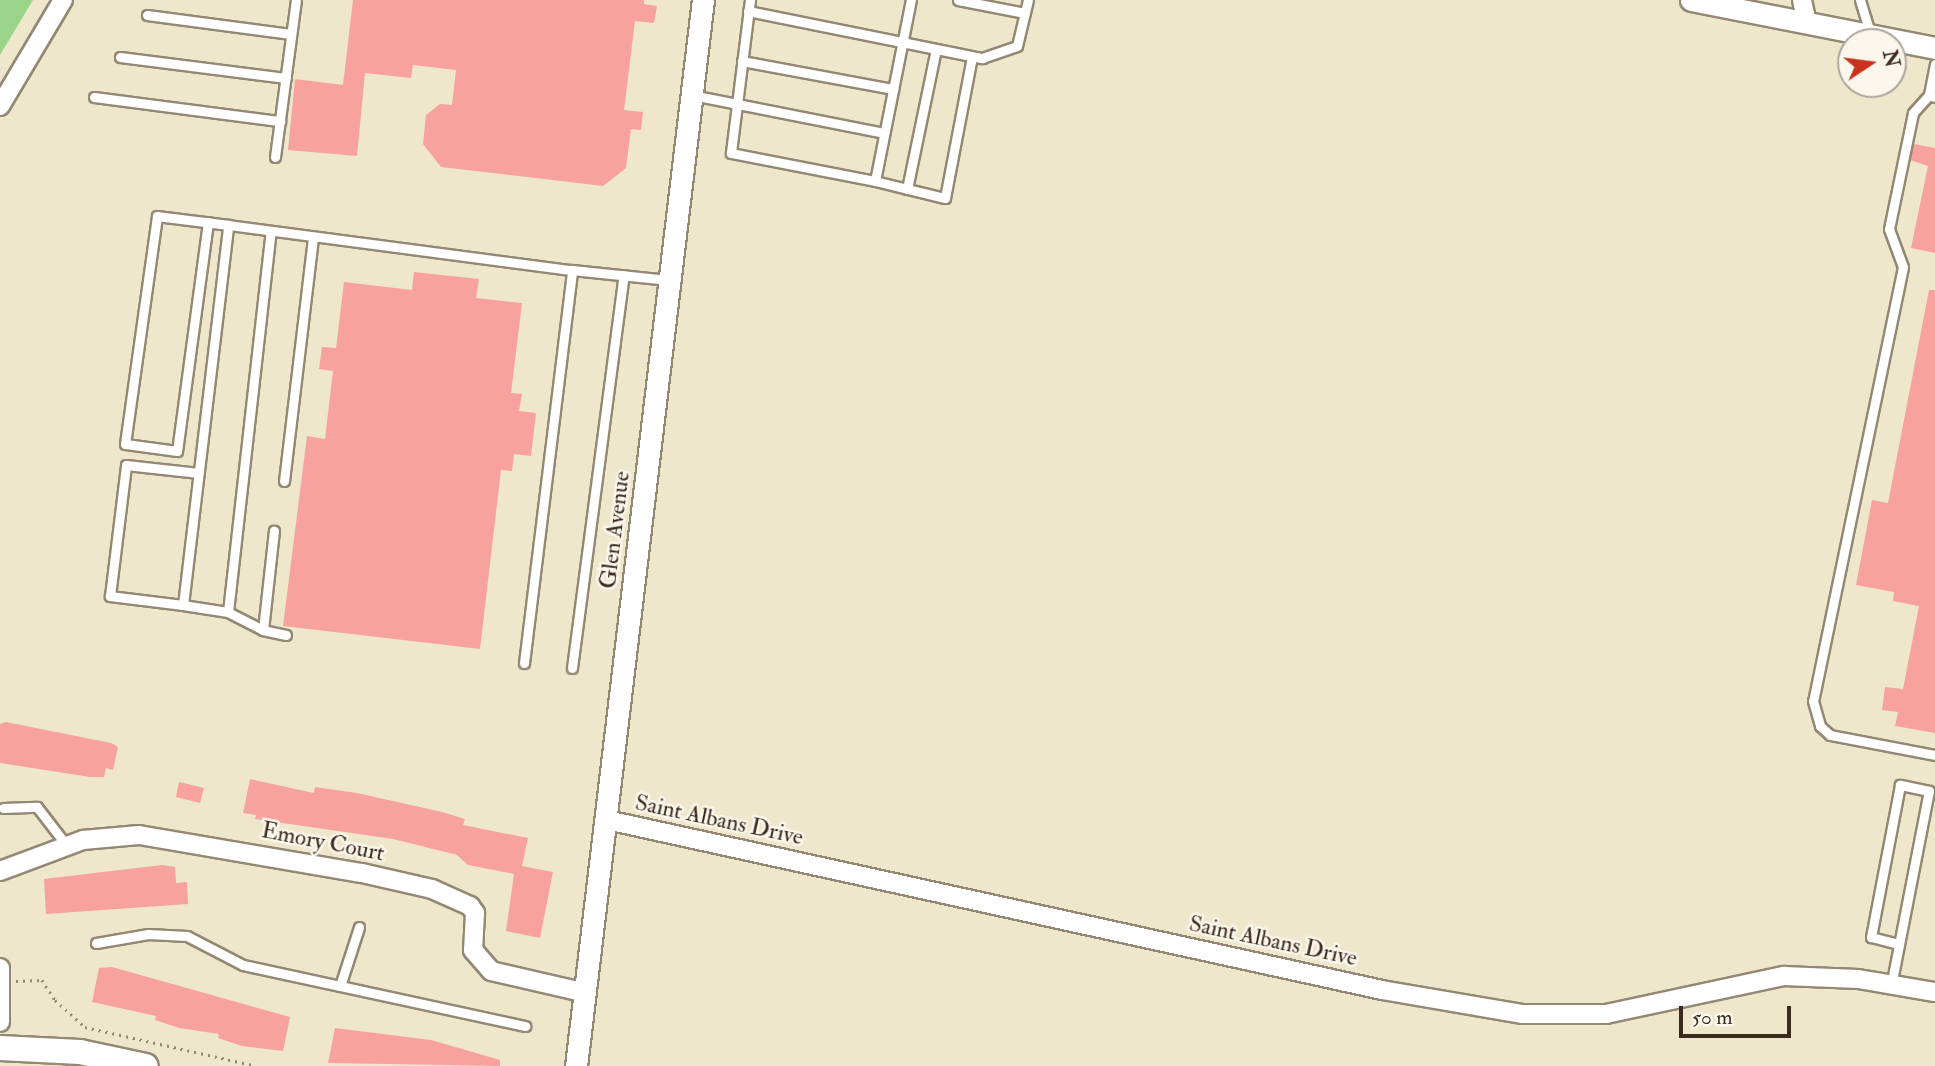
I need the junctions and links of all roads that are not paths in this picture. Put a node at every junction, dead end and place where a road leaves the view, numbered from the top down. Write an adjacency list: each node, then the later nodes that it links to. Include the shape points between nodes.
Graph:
1 (63, 0): 32 (street)
2 (296, 0): 17 (lane)
3 (703, 0): 28 (street, Glen Avenue)
4 (750, 0): 11 (lane)
5 (911, 0): 18 (lane)
6 (958, 0): 12 (lane)
7 (1028, 0): 12 (lane)
8 (1691, 0): 14 (street)
9 (1801, 0): 14 (street)
10 (1860, 0): 15 (lane)
11 (748, 12): 18 (lane); 24 (lane)
12 (1025, 13): 23 (lane, via 1017,47)
13 (147, 15): 17 (lane)
14 (1807, 23): 16 (street)
15 (1869, 28)
16 (1837, 29)
17 (291, 34): 26 (lane)
18 (903, 40): 20 (lane); 27 (lane)
19 (1907, 43): 21 (street)
20 (936, 48): 23 (lane); 37 (lane)
21 (1935, 48)
22 (120, 57): 26 (lane)
23 (972, 57): 37 (lane, via 946,198)
24 (742, 61): 27 (lane); 31 (lane)
25 (1935, 64): 29 (lane)
26 (286, 78): 33 (lane)
27 (893, 89): 34 (lane)
28 (692, 95): 31 (lane); 44 (street, Glen Avenue)
29 (1932, 96): 54 (lane, via 1913,113 1889,229 1903,267 1813,701 1820,726 1830,735)
30 (94, 97): 33 (lane)
31 (737, 103): 34 (lane); 36 (lane, via 731,153)
32 (0, 106)
33 (280, 121): 35 (lane)
34 (884, 133): 36 (lane)
35 (275, 157)
36 (875, 181): 37 (lane)
37 (907, 189)
38 (208, 222): 38 (lane, via 157,216 125,444 177,451); 39 (lane)
39 (228, 225): 40 (lane); 45 (lane)
40 (271, 231): 41 (lane); 49 (lane)
41 (313, 237): 42 (lane); 46 (lane)
42 (572, 270): 43 (lane); 52 (lane)
43 (624, 275): 44 (lane); 53 (lane)
44 (671, 280): 56 (street, Glen Avenue)
45 (199, 473): 48 (lane); 48 (lane, via 126,465 110,596)
46 (284, 481)
47 (274, 531): 50 (lane)
48 (183, 605): 49 (lane)
49 (228, 612): 50 (lane)
50 (263, 630): 51 (lane)
51 (286, 635)
52 (524, 663)
53 (572, 668)
54 (1935, 755)
55 (3, 807): 57 (lane, via 37,807)
56 (607, 820): 65 (street, Saint Albans Drive, via 1382,990 1524,1014 1605,1014 1784,976 1847,978); 66 (street, Glen Avenue)
57 (67, 846): 58 (street, Emory Court); 66 (street, Emory Court, via 108,835 139,835 432,889 470,906 475,913 473,950 491,971)
58 (0, 871)
59 (359, 927): 64 (lane)
60 (96, 943): 64 (lane, via 148,934 187,936 243,965)
61 (1899, 944): 61 (lane, via 1929,791 1900,785 1871,937); 65 (lane)
62 (0, 968): 63 (street)
63 (1, 986): 68 (street)
64 (340, 986): 69 (lane)
65 (1891, 986): 67 (street, Saint Albans Drive)
66 (586, 992): 72 (street, Glen Avenue)
67 (1935, 992)
68 (0, 1022)
69 (525, 1026)
70 (0, 1048): 71 (main road, via 80,1052)
71 (146, 1066)
72 (576, 1066)

